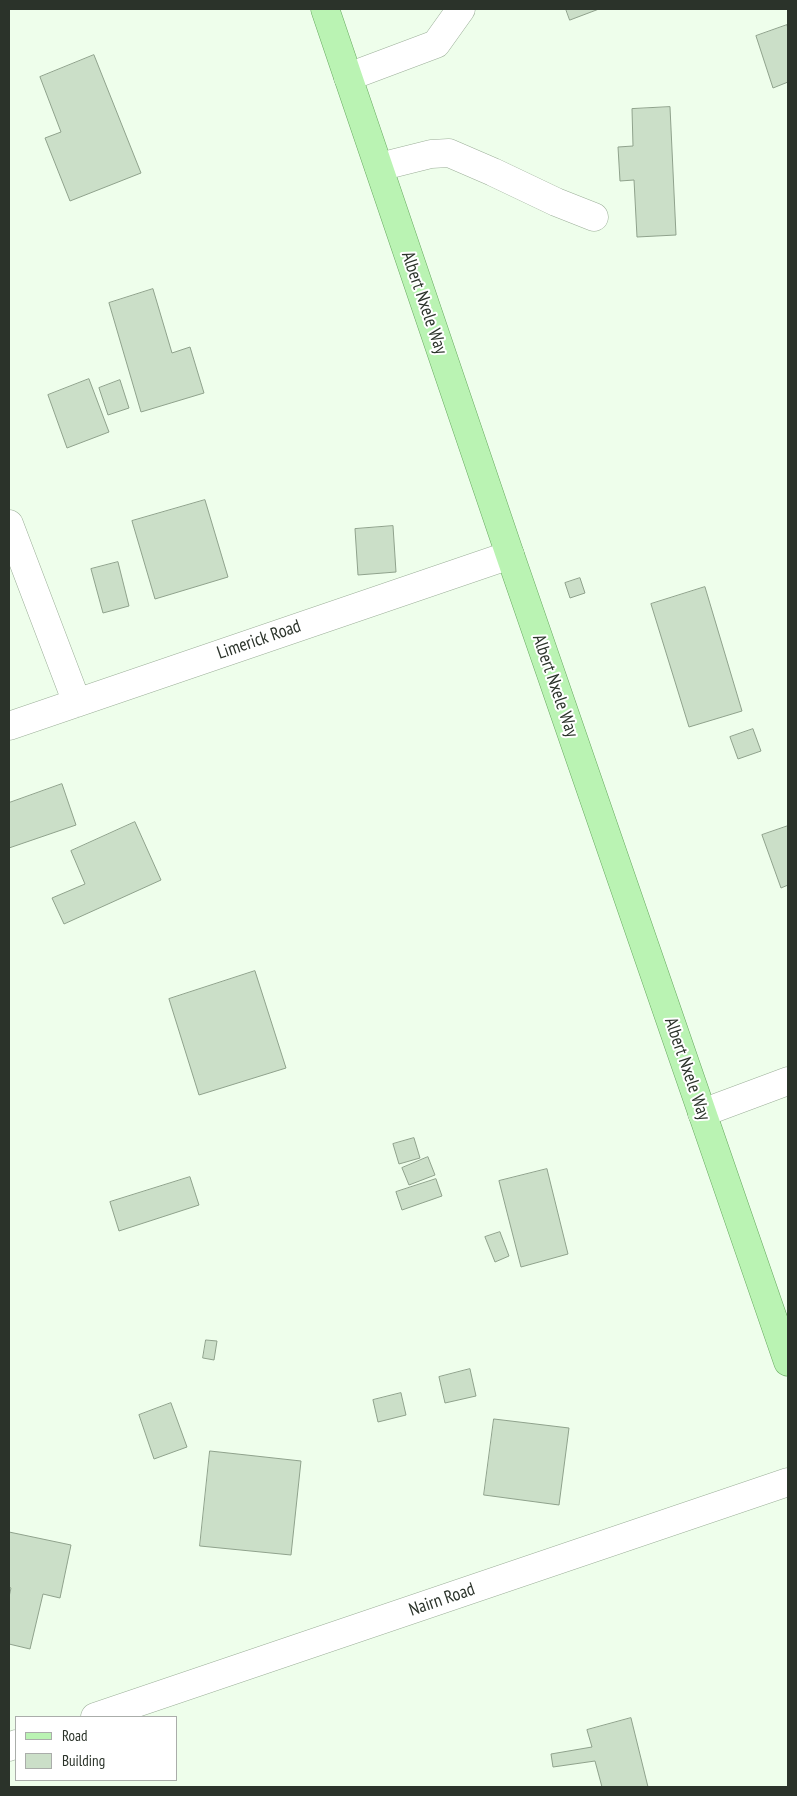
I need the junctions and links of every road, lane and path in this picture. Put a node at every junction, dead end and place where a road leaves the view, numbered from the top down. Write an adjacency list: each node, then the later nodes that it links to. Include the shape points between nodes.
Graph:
1 (325, 9): 3 (main road, Albert Nxele Way)
2 (461, 9): 3 (street, via 436,44)
3 (348, 77): 4 (main road, Albert Nxele Way)
4 (379, 167): 5 (street, via 449,153); 7 (main road, Albert Nxele Way)
5 (594, 217)
6 (9, 524): 8 (street)
7 (510, 555): 8 (street, Limerick Road); 11 (main road, Albert Nxele Way)
8 (76, 702): 9 (street, Limerick Road)
9 (9, 726)
10 (788, 1081): 11 (street)
11 (702, 1113): 12 (main road, Albert Nxele Way)
12 (788, 1362)
13 (788, 1482): 14 (street, Nairn Road)
14 (98, 1716)

